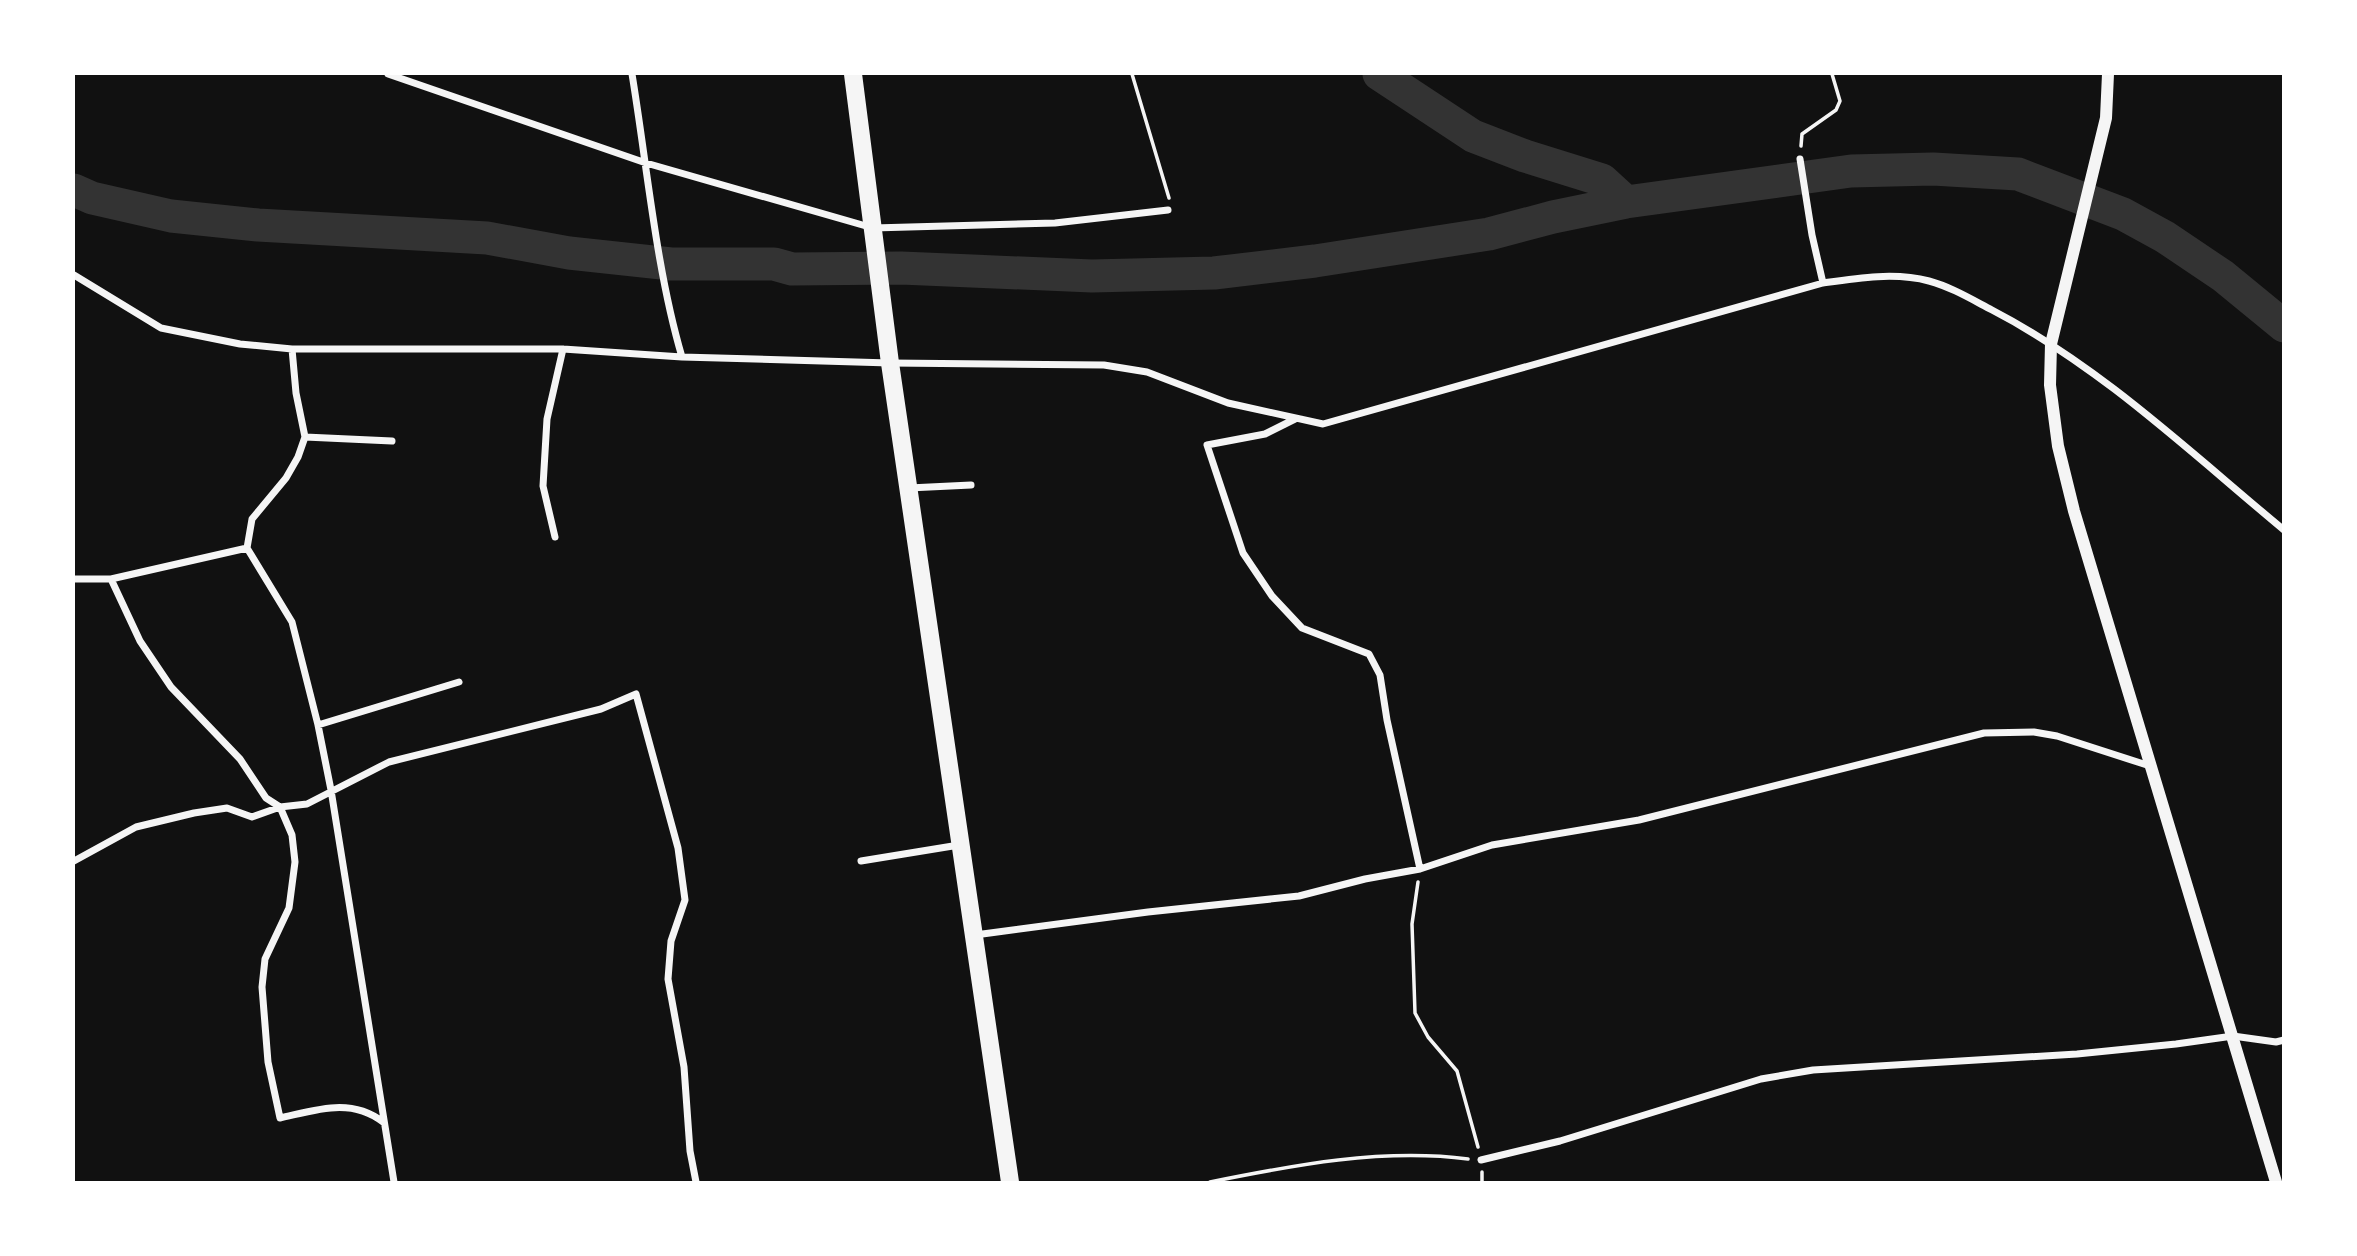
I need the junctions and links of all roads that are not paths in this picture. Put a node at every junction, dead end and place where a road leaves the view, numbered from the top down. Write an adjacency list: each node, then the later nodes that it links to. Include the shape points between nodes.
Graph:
1 (388, 74): 6 (street)
2 (632, 74): 6 (street)
3 (853, 74): 8 (main road)
4 (2108, 74): 11 (street, via 2106,118)
5 (1800, 159): 10 (street)
6 (646, 163): 8 (street); 14 (street)
7 (1168, 210): 8 (street)
8 (874, 237): 15 (main road)
9 (74, 275): 12 (street, via 161,328)
10 (1823, 283): 11 (street, via 1895,277 1927,281 1953,290); 16 (street, via 1363,414 1323,424)
11 (2052, 344): 21 (street); 28 (street, via 2050,385 2058,446)
12 (292, 349): 13 (street); 17 (street)
13 (563, 349): 14 (street); 22 (street, via 547,419 543,486)
14 (682, 357): 15 (street)
15 (890, 363): 16 (street, via 1104,365 1147,373 1228,403); 20 (main road)
16 (1295, 419): 34 (street, via 1265,434 1207,445 1243,553 1272,596 1302,628 1369,654 1380,675)
17 (305, 437): 18 (street); 23 (street, via 286,478 252,519)
18 (392, 441)
19 (971, 485): 20 (street)
20 (908, 488): 31 (main road)
21 (2284, 530)
22 (555, 537)
23 (247, 548): 25 (street); 27 (street, via 292,622)
24 (74, 579): 25 (street)
25 (111, 579): 30 (street, via 140,641 171,687 240,759 266,798)
26 (459, 682): 27 (street)
27 (318, 725): 29 (street)
28 (2151, 766): 34 (street, via 2057,736 1984,733 1639,820 1493,845); 36 (street)
29 (331, 790): 30 (street, via 307,804); 38 (street); 41 (street, via 389,762 601,709 636,694 678,848 685,900 671,940 668,979 684,1067)
30 (280, 807): 32 (street, via 252,817 227,808 136,827); 38 (street, via 292,835 295,862 289,908 265,959 262,987 268,1062 279,1118 354,1107)
31 (960, 845): 33 (street); 35 (main road)
32 (74, 860)
33 (861, 862)
34 (1420, 869): 35 (street, via 1299,896)
35 (974, 936): 42 (main road)
36 (2233, 1036): 37 (street); 39 (street, via 2077,1054 1813,1070 1761,1079 1560,1141); 43 (street)
37 (2284, 1040)
38 (383, 1122): 40 (street)
39 (1481, 1160)
40 (394, 1182)
41 (696, 1182)
42 (1010, 1182)
43 (2276, 1182)

